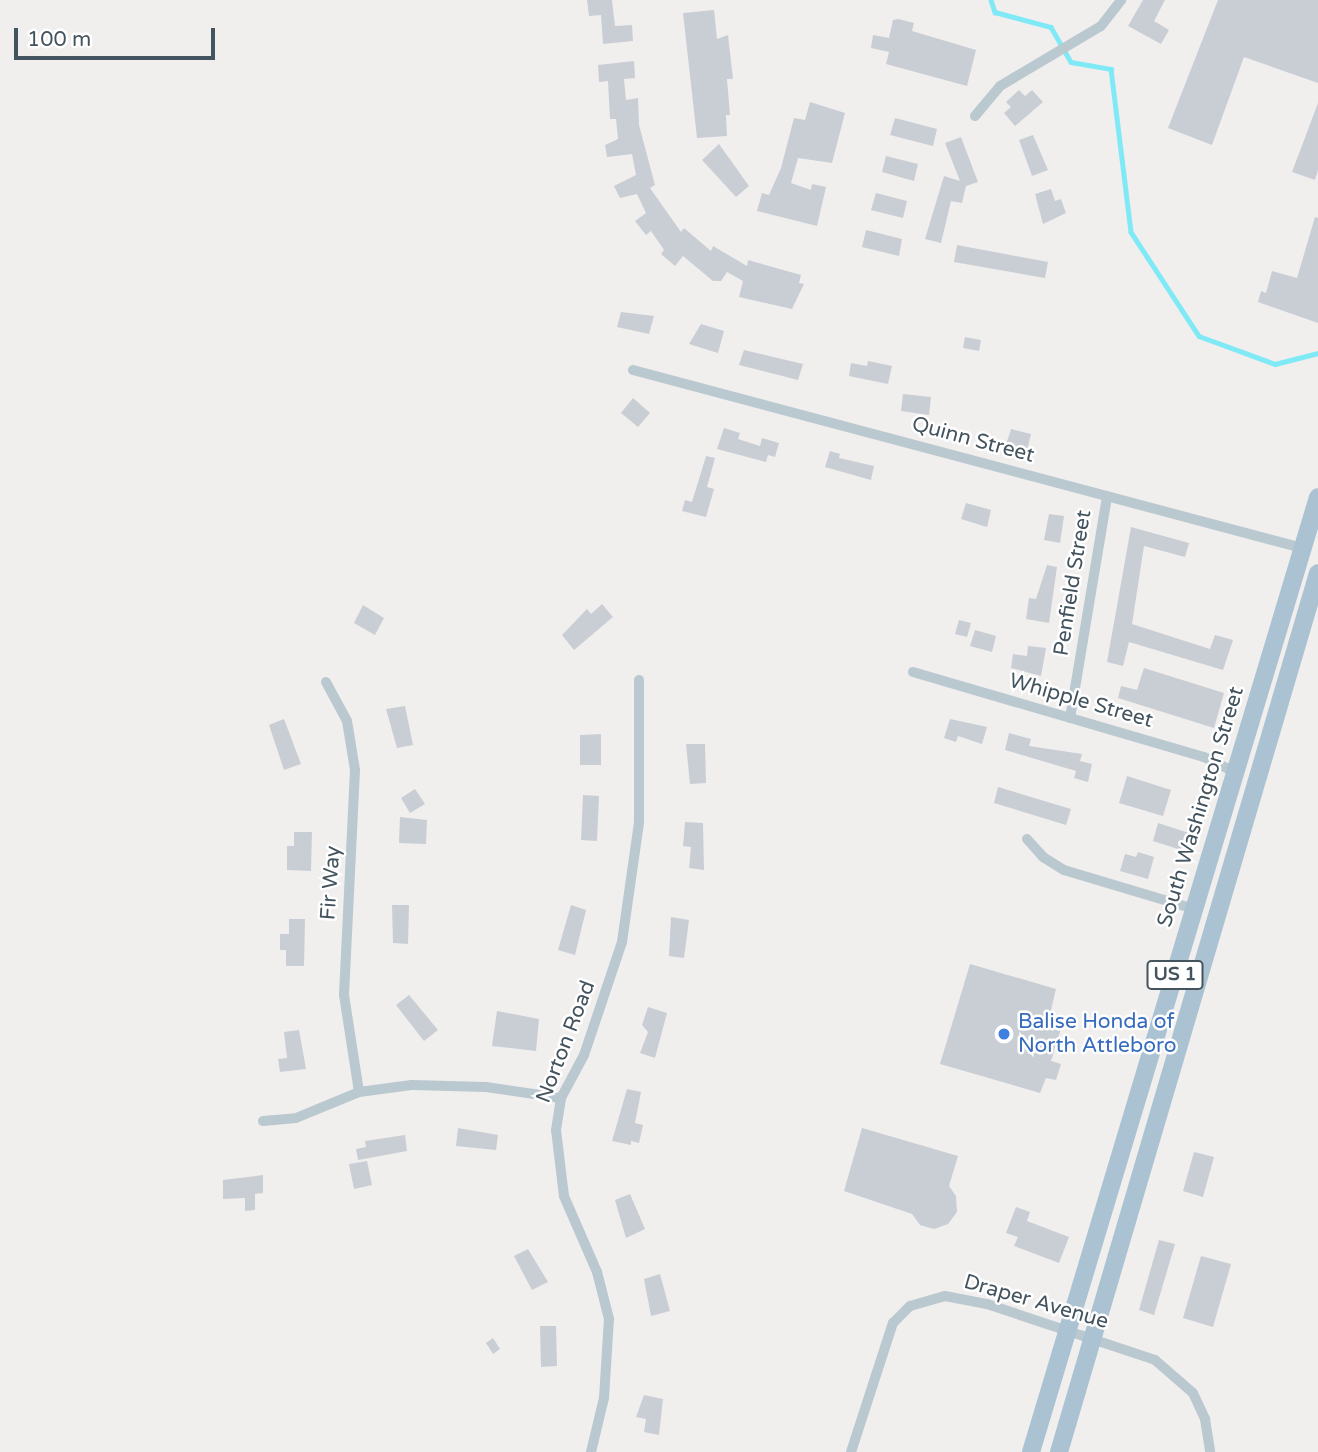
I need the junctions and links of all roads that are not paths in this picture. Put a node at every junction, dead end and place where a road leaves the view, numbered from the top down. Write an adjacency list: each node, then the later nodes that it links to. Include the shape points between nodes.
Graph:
1 (1121, 0): 2 (street, via 1101,26 1000,86)
2 (975, 116)
3 (633, 370): 4 (street, Quinn Street)
4 (1107, 496): 6 (street, Quinn Street); 11 (street, Penfield Street)
5 (1318, 498): 6 (main road, South Washington Street / US 1)
6 (1302, 548): 12 (main road, South Washington Street / US 1)
7 (1318, 573): 19 (main road, US 1)
8 (913, 672): 11 (street, Whipple Street)
9 (639, 680): 16 (street, Norton Road, via 639,822 622,942 584,1055)
10 (326, 682): 15 (street, Fir Way, via 346,721 355,770 344,995)
11 (1070, 718): 12 (street, Whipple Street, via 1204,757)
12 (1235, 772): 14 (main road, South Washington Street / US 1)
13 (1027, 839): 14 (street, via 1043,857 1064,870)
14 (1194, 909): 18 (main road, South Washington Street / US 1)
15 (359, 1092): 16 (street, via 412,1085 486,1087); 17 (street, via 296,1118)
16 (561, 1098): 20 (street, Norton Road, via 556,1130 564,1196 597,1272 609,1319 604,1398)
17 (263, 1121)
18 (1067, 1329): 19 (street, Draper Avenue); 21 (street, Draper Avenue, via 958,1297 933,1296 910,1306 887,1336); 22 (main road, South Washington Street / US 1)
19 (1091, 1337): 23 (main road, US 1); 24 (street, Draper Avenue, via 1156,1360 1183,1381 1200,1406)
20 (591, 1452)
21 (851, 1452)
22 (1031, 1452)
23 (1059, 1452)
24 (1210, 1452)

